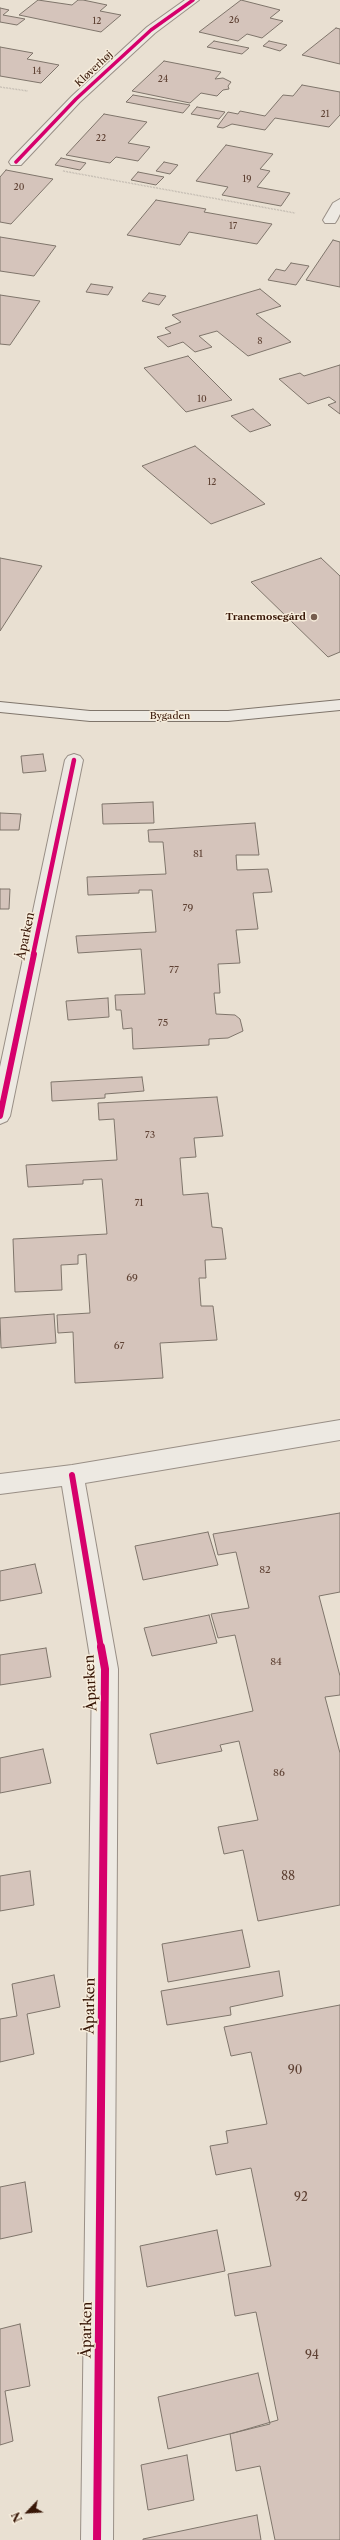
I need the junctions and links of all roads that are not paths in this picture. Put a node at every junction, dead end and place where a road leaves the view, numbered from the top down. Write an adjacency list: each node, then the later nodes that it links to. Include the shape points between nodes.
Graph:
1 (193, 0): 2 (street, Kløverhøj, via 151,30 76,99)
2 (16, 162)
3 (340, 203): 4 (street)
4 (330, 220)
5 (340, 705): 6 (street, Bygaden, via 228,716 90,716)
6 (0, 708)
7 (74, 760): 8 (street, Åparken)
8 (0, 1116)
9 (340, 1430): 10 (street)
10 (72, 1475): 11 (street); 12 (street, Åparken, via 105,1669)
11 (0, 1484)
12 (97, 2540)

